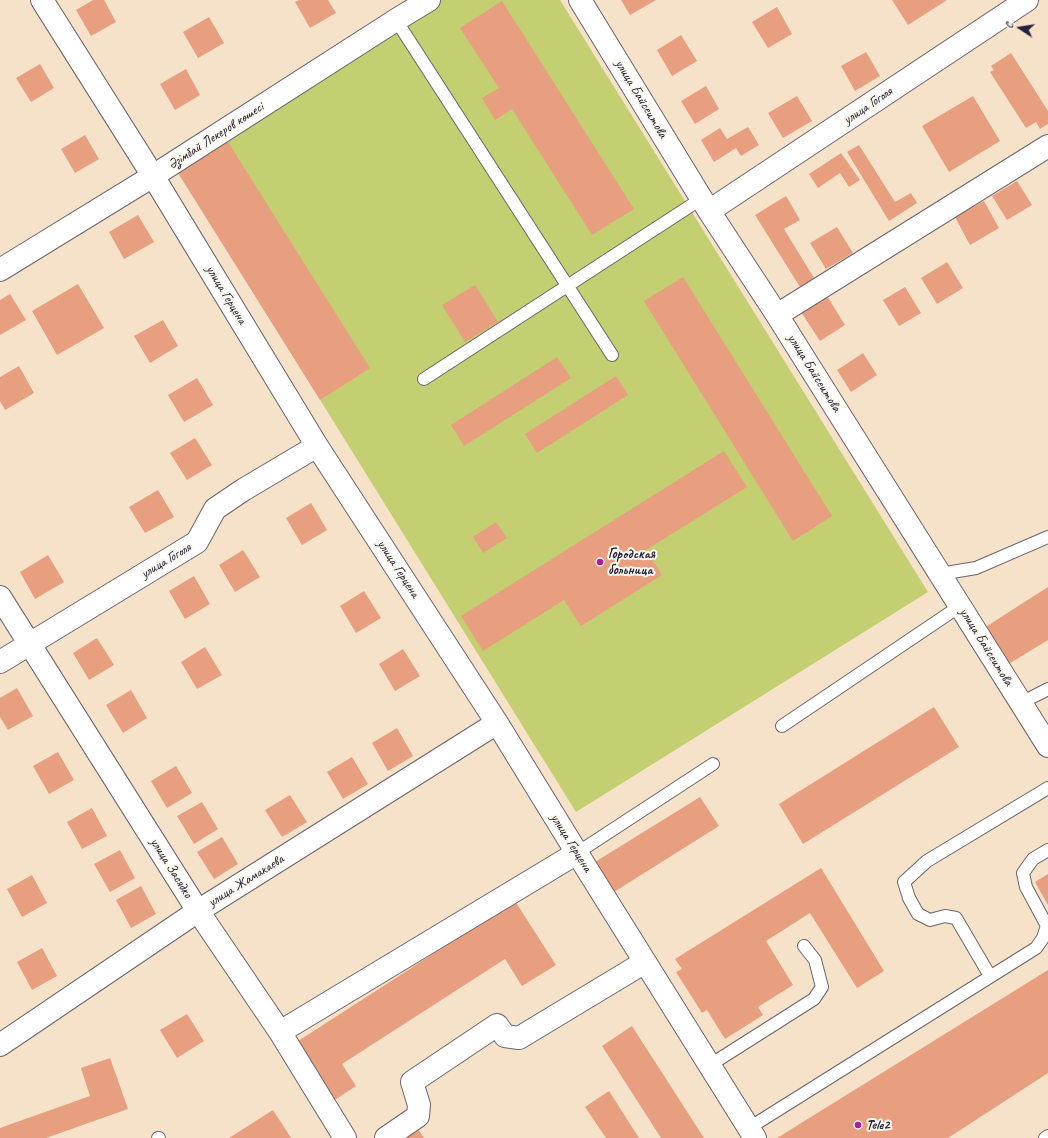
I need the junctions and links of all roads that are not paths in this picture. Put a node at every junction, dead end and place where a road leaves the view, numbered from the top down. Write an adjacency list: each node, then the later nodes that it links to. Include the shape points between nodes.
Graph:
1 (42, 0): 7 (street, улица Герцена)
2 (429, 0): 5 (street, Әзімбай Лекеров көшесі)
3 (580, 0): 8 (street, улица Байсеитова)
4 (1027, 0): 8 (street, улица Гоголя)
5 (396, 20): 7 (street, Әзімбай Лекеров көшесі); 10 (lane)
6 (1048, 146): 11 (street)
7 (153, 176): 9 (street, Әзімбай Лекеров көшесі); 14 (street, улица Герцена)
8 (705, 205): 10 (lane); 11 (street, улица Байсеитова)
9 (0, 270)
10 (567, 286): 12 (lane); 13 (lane)
11 (777, 315): 16 (street, улица Байсеитова)
12 (612, 355)
13 (424, 379)
14 (317, 446): 19 (street, улица Гоголя, via 215,509 197,542); 23 (street, улица Герцена)
15 (1048, 537): 16 (lane, via 976,568)
16 (940, 574): 18 (street, улица Байсеитова)
17 (0, 597): 19 (street, улица Засядко)
18 (960, 606): 22 (street, улица Байсеитова); 24 (lane)
19 (29, 644): 20 (street, улица Гоголя); 30 (street, улица Засядко)
20 (0, 662)
21 (1048, 689): 22 (lane)
22 (1021, 703): 25 (street, улица Байсеитова)
23 (497, 723): 29 (street, улица Герцена); 30 (street, улица Жамакаева)
24 (782, 726)
25 (1048, 746)
26 (712, 764): 29 (lane)
27 (1048, 788): 33 (lane, via 927,861 904,882 918,914 930,920 945,916 956,918)
28 (1048, 850): 33 (lane, via 1033,859 1023,873 1026,887 1047,926 1043,938 1036,948)
29 (577, 853): 32 (street, улица Герцена); 34 (street)
30 (198, 911): 34 (street, улица Засядко); 35 (street, улица Жамакаева)
31 (804, 946): 36 (lane, via 814,960 822,987 814,999)
32 (645, 962): 36 (street, улица Герцена); 40 (street, via 519,1038 504,1036 496,1025 412,1082 418,1116)
33 (990, 976): 37 (lane)
34 (280, 1032): 39 (street, улица Засядко)
35 (0, 1045)
36 (710, 1065): 37 (street, улица Герцена)
37 (752, 1133)
38 (1048, 1136): 41 (lane)
39 (346, 1138)
40 (386, 1138)
41 (1045, 1138)

